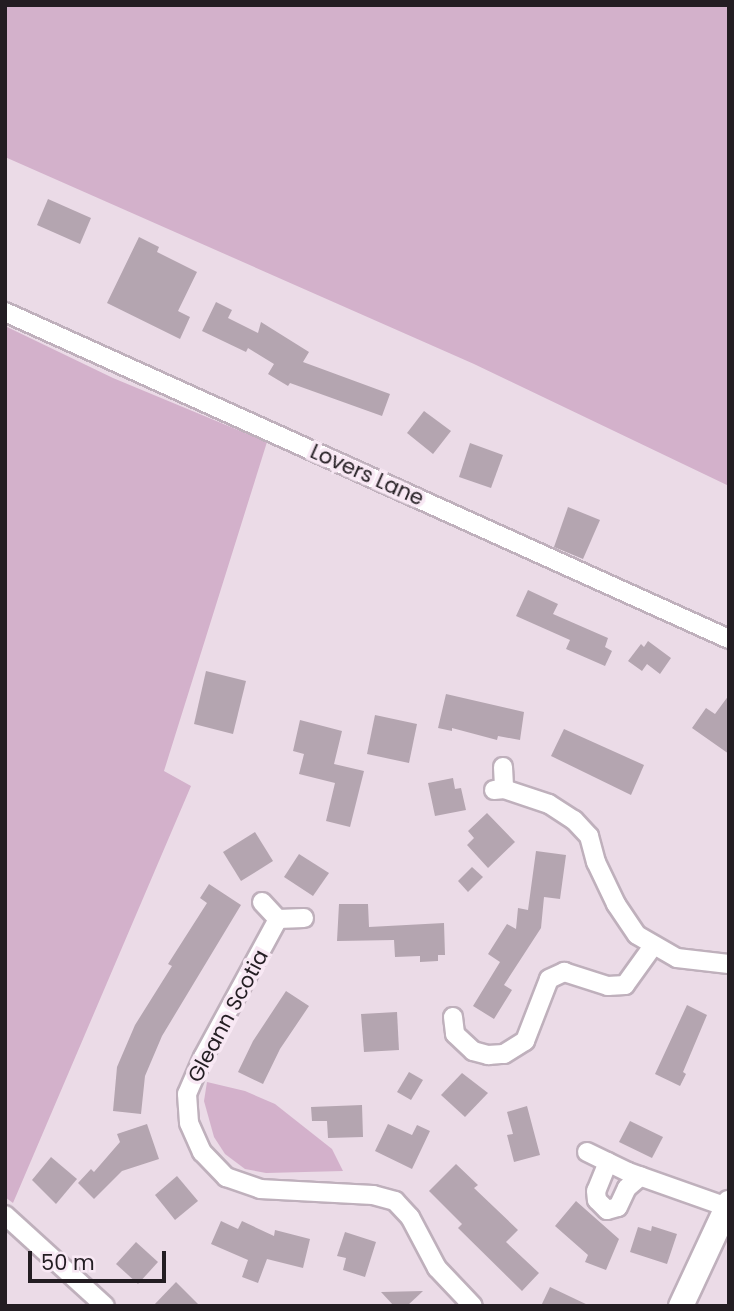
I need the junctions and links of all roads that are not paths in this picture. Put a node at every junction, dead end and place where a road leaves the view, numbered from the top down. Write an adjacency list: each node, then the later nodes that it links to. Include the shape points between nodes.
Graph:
1 (5, 312): 2 (street, Lovers Lane)
2 (729, 639)
3 (503, 767): 7 (street, via 499,790 549,804 589,836 616,904 637,935)
4 (262, 902): 6 (street)
5 (304, 918): 6 (street)
6 (278, 919): 16 (street, Gleann Scotia, via 187,1094 189,1123 202,1152 226,1177 260,1189 381,1195 395,1201 410,1217 437,1268)
7 (653, 946): 8 (street, via 677,958); 9 (street, via 625,985 608,986 564,972 549,979 525,1041 504,1054 474,1051 455,1034)
8 (729, 964)
9 (453, 1017)
10 (587, 1152): 11 (street)
11 (608, 1162): 12 (street); 12 (street, via 596,1191 597,1200 607,1210 618,1207 627,1188)
12 (641, 1176): 13 (street)
13 (728, 1205): 17 (street)
14 (5, 1215): 15 (street)
15 (105, 1306)
16 (473, 1306)
17 (681, 1306)

